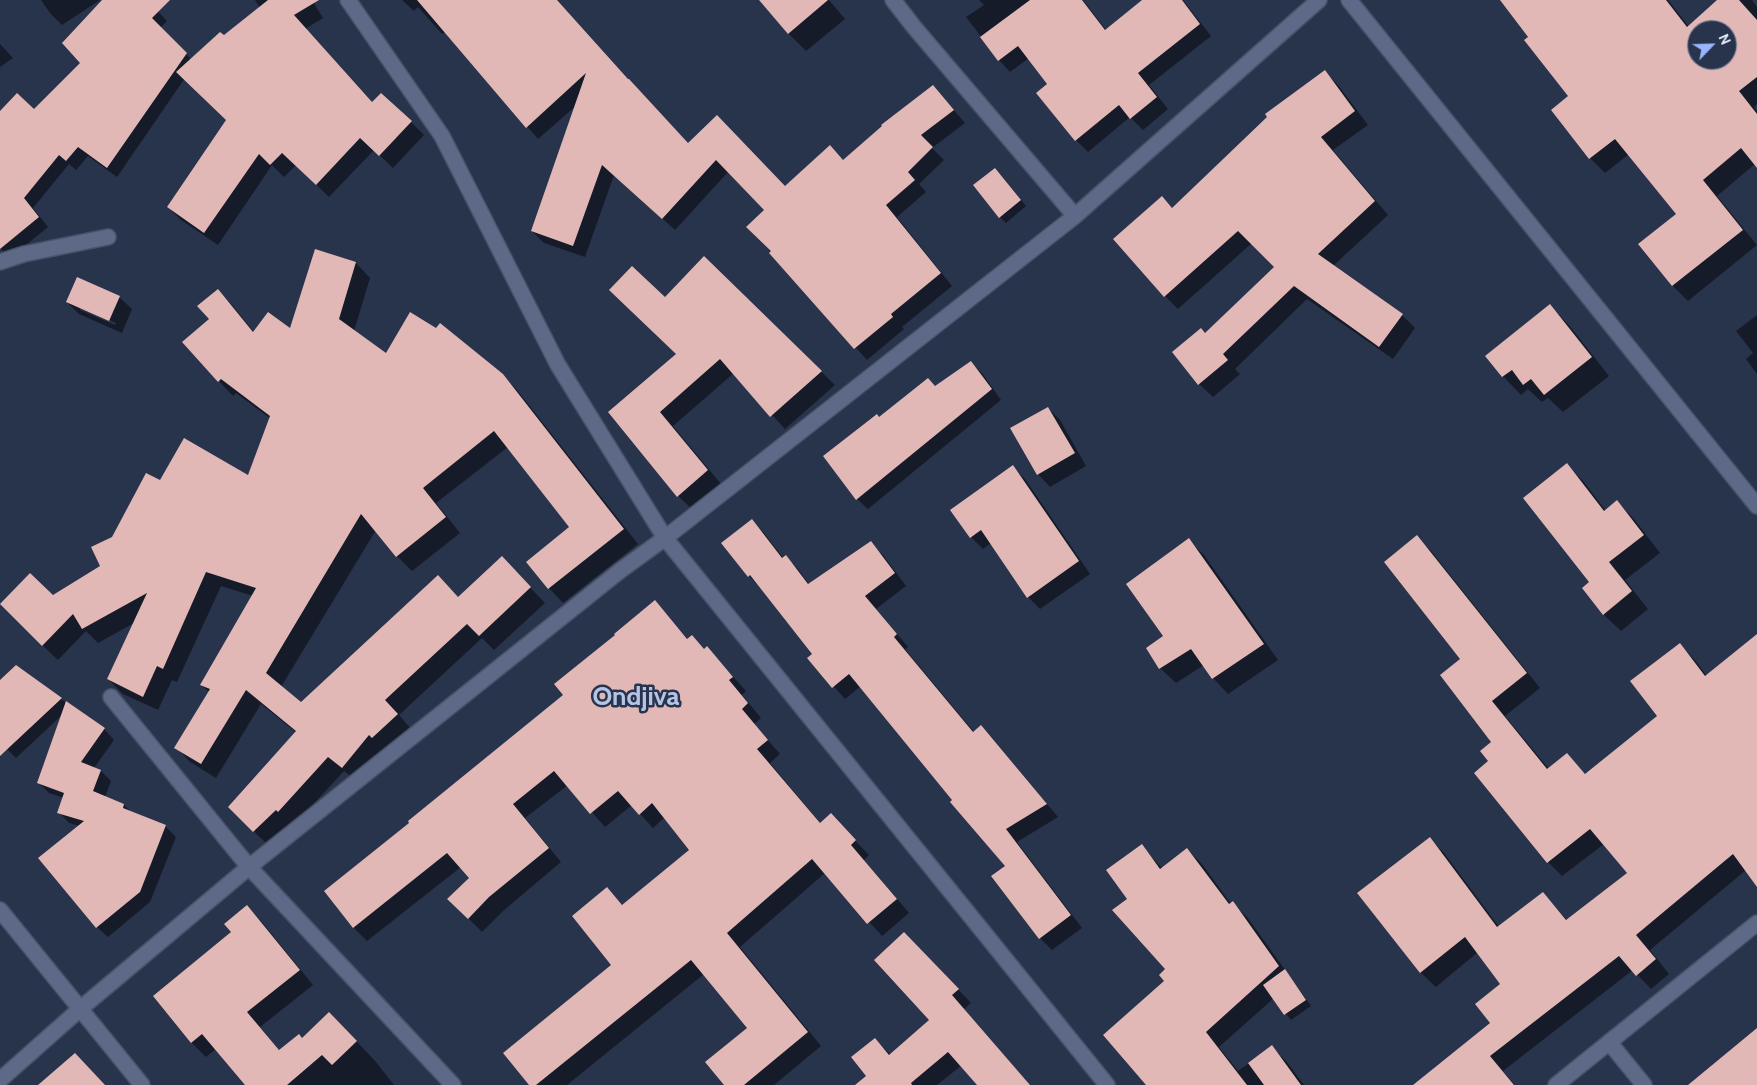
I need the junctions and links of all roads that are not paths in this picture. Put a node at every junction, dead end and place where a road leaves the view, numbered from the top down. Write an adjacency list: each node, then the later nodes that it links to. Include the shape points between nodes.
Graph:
1 (348, 0): 9 (street, via 442,136 558,365)
2 (893, 0): 5 (street)
3 (1319, 0): 5 (street)
4 (1349, 0): 8 (street)
5 (1075, 216): 9 (street)
6 (108, 237): 7 (street)
7 (0, 262)
8 (1757, 506)
9 (665, 538): 11 (street); 19 (street)
10 (111, 697): 11 (street)
11 (249, 867): 14 (street); 18 (street)
12 (0, 910): 14 (street)
13 (1757, 923): 15 (street)
14 (80, 1009): 16 (street); 17 (street)
15 (1609, 1042): 20 (street); 21 (street)
16 (0, 1080)
17 (142, 1085)
18 (453, 1085)
19 (1107, 1085)
20 (1556, 1085)
21 (1644, 1085)

